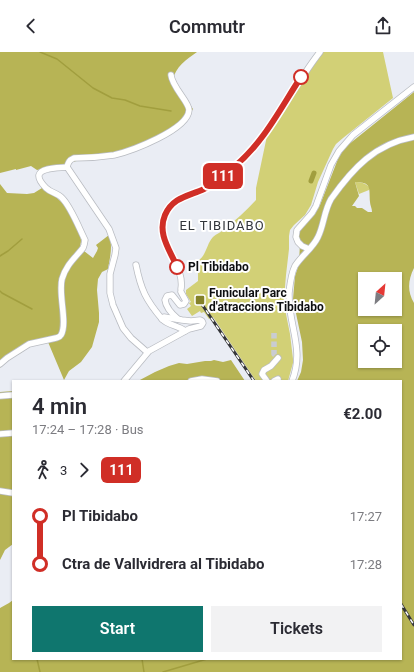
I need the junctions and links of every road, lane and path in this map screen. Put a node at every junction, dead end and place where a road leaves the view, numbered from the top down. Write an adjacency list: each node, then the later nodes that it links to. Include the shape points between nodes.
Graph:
1 (320, 52): 9 (street, via 308,66 262,138 244,158 210,185 182,197 168,209 163,220 162,233 181,278 181,290 186,300 180,305 172,295 167,296 165,300 166,306)
2 (170, 75): 5 (street, via 188,107 188,114 182,124 158,139 116,154 71,159)
3 (414, 87): 6 (street, via 353,135 338,151 316,206 296,232 300,244)
4 (414, 137): 6 (street, via 382,148 358,166 331,199 321,231)
5 (67, 168): 11 (street, via 109,229 116,248 110,274 113,306 130,338); 13 (street, via 42,170 39,174 45,187 62,198 67,205 84,240 83,248 70,262 61,282 62,332 60,337 29,344)
6 (309, 250): 18 (street, via 296,266 290,281 289,304 298,352)
7 (136, 265): 8 (street, via 144,295)
8 (162, 319): 9 (street); 10 (street)
9 (178, 319): 10 (street, via 203,322 201,326)
10 (185, 331): 11 (street)
11 (147, 352): 14 (street)
12 (278, 358): 17 (street, via 264,370 262,374)
13 (0, 364)
14 (125, 380)
15 (196, 380): 16 (street)
16 (209, 380)
17 (266, 380)
18 (292, 380)
19 (12, 395): 20 (street)
20 (0, 396)
21 (12, 433): 22 (street)
22 (0, 434)
23 (0, 491): 24 (street)
24 (12, 493)

